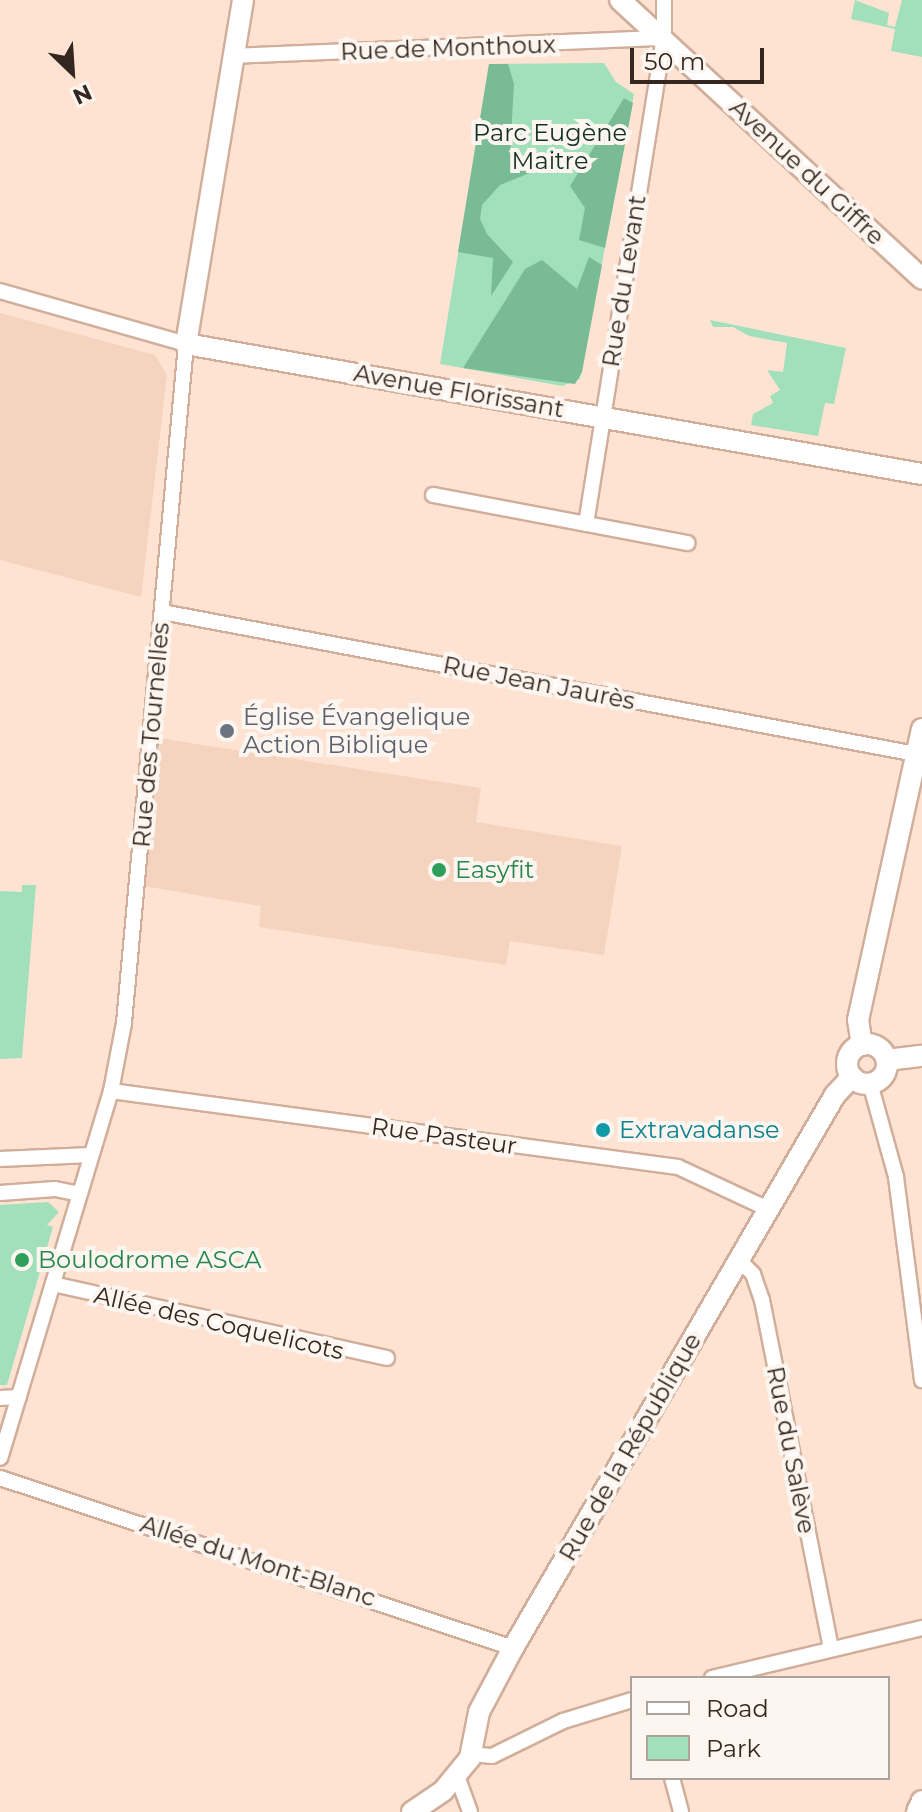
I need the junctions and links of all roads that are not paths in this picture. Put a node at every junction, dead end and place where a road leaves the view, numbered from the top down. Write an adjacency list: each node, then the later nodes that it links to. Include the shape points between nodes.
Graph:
1 (243, 0): 5 (street, Rue des Tournelles)
2 (620, 0): 4 (street, Avenue du Giffre)
3 (664, 0): 4 (street, Rue du Levant)
4 (664, 38): 5 (street, Rue de Monthoux); 6 (street, Avenue du Giffre); 9 (street, Rue du Levant)
5 (232, 56): 8 (street, Rue des Tournelles)
6 (922, 279)
7 (0, 291): 8 (street, Avenue Florissant)
8 (186, 344): 9 (street, Avenue Florissant); 14 (street, Rue des Tournelles)
9 (602, 416): 10 (street, Avenue Florissant); 12 (street, Rue du Levant)
10 (922, 474)
11 (433, 495): 12 (street)
12 (586, 524): 13 (street)
13 (688, 543)
14 (162, 612): 16 (street, Rue Jean Jaurès); 21 (street, Rue des Tournelles, via 130,970)
15 (922, 729): 16 (street)
16 (916, 754): 17 (street, via 858,1020)
17 (862, 1045): 19 (street, via 877,1047); 20 (street, via 848,1058)
18 (922, 1056): 19 (street)
19 (887, 1060): 20 (street, via 884,1075)
20 (861, 1080): 26 (street, Rue de la République, via 835,1095); 30 (street, via 896,1177)
21 (111, 1091): 22 (street, Rue des Tournelles); 26 (street, Rue Pasteur, via 678,1167)
22 (91, 1155): 23 (street); 25 (street, Rue des Tournelles)
23 (0, 1159)
24 (0, 1193): 25 (street, via 55,1189)
25 (80, 1194): 28 (street, Rue des Tournelles)
26 (768, 1209): 27 (street, Rue de la République)
27 (739, 1260): 36 (street, Rue du Salève, via 751,1270 762,1300); 37 (street, Rue de la République)
28 (53, 1284): 29 (street, Allée des Coquelicots); 31 (street, Rue des Tournelles)
29 (387, 1358)
30 (922, 1380)
31 (19, 1397): 32 (street); 33 (street, Rue des Tournelles)
32 (0, 1398)
33 (0, 1458)
34 (0, 1478): 37 (street, Allée du Mont-Blanc)
35 (922, 1628): 36 (street)
36 (831, 1647): 38 (street)
37 (513, 1648): 40 (street, Rue de la République, via 479,1712)
38 (720, 1676)
39 (630, 1701): 40 (street, via 563,1721 492,1756)
40 (472, 1754): 41 (street, Rue de la République)
41 (457, 1776): 44 (street, Rue de la République); 45 (street)
42 (673, 1780): 46 (street)
43 (922, 1801): 47 (street)
44 (412, 1812)
45 (470, 1812)
46 (681, 1812)
47 (917, 1812)

